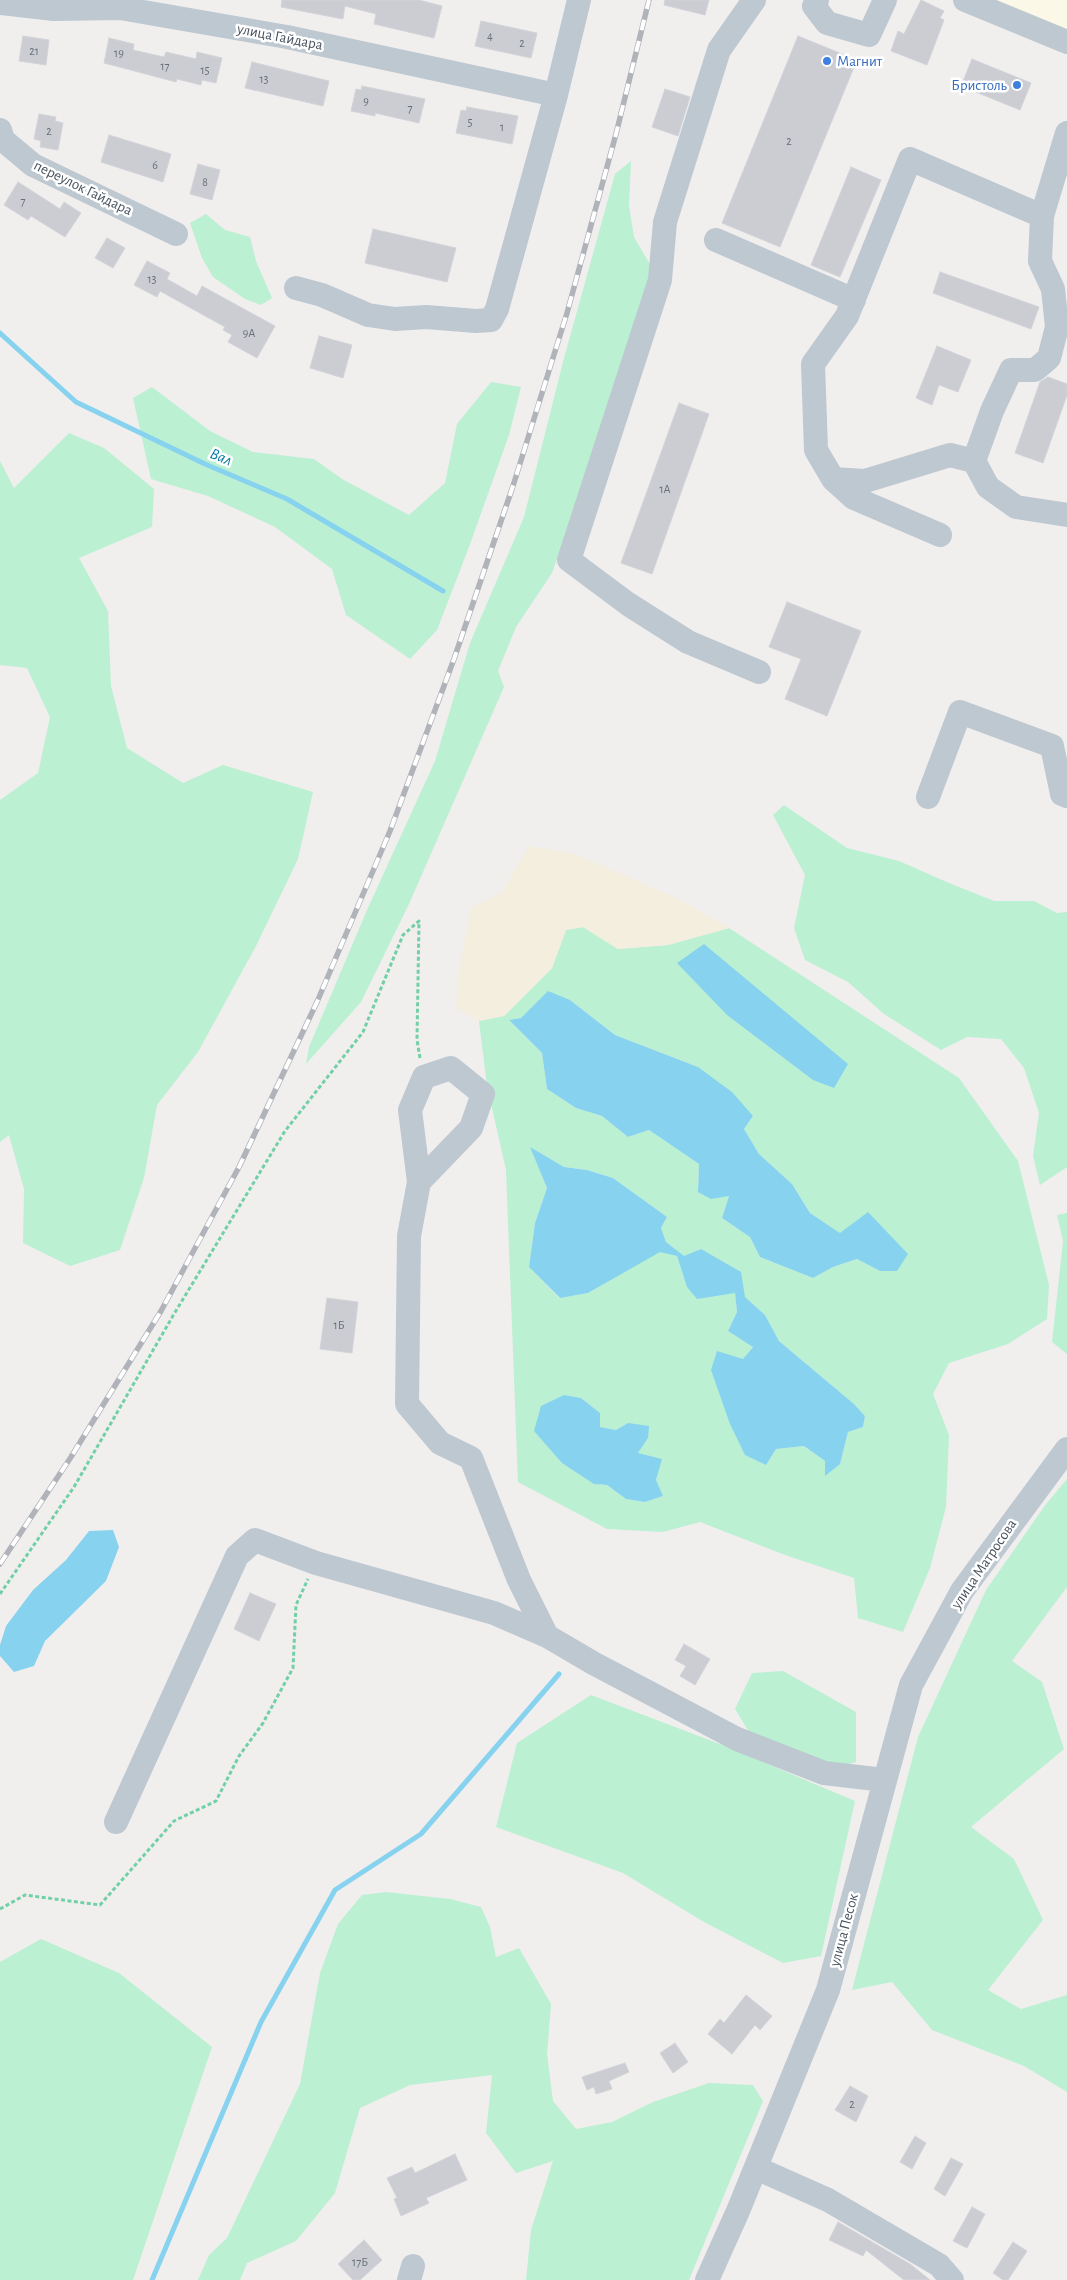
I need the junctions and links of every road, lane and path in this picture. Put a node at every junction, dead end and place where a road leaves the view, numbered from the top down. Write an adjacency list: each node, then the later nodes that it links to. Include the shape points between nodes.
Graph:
1 (579, 0): 8 (street)
2 (754, 0): 20 (street, via 719,50 665,222 660,280 569,560 628,604 688,642)
3 (817, 0): 4 (street, via 814,6 827,23 869,35)
4 (885, 0)
5 (965, 0): 7 (street)
6 (0, 4): 8 (street, улица Гайдара, via 54,9 120,8 287,37)
7 (1067, 41)
8 (556, 96): 14 (street, via 497,309 491,320 426,316 395,319 368,315 322,295)
9 (0, 130): 12 (street, переулок Гайдара, via 3,140 33,165)
10 (1067, 133): 11 (street)
11 (1042, 216): 15 (street, via 910,159); 16 (street, via 1040,261 1052,289 1057,328 1049,358 1035,370 1011,370)
12 (176, 234)
13 (716, 240): 15 (street)
14 (296, 288)
15 (854, 300): 17 (street, via 847,316 813,364 816,450)
16 (974, 461): 17 (street, via 950,455 865,481); 18 (street, via 988,487 1016,507)
17 (833, 479): 19 (street, via 854,498)
18 (1067, 516)
19 (940, 535)
20 (759, 672)
21 (1067, 796): 22 (street, via 1062,794 1052,746 960,712)
22 (928, 798)
23 (424, 1077): 24 (street, via 410,1110); 24 (street, via 451,1068 483,1094 471,1128); 27 (path, via 416,1040 419,921 403,935 363,1032 285,1131 74,1487)
24 (419, 1182): 28 (street, via 409,1236 407,1404 440,1443 471,1458 520,1580)
25 (1067, 1449): 29 (street, улица Матросова, via 962,1591)
26 (316, 1563): 28 (street, via 494,1614); 31 (street, via 255,1540 238,1556); 32 (path, via 296,1605 293,1668 216,1800 174,1821 100,1905 25,1895)
27 (0, 1594)
28 (547, 1636): 30 (street, via 737,1739 824,1773)
29 (911, 1685): 30 (street, улица Песок)
30 (884, 1780): 33 (street, улица Песок, via 828,1990)
31 (116, 1822)
32 (0, 1909)
33 (756, 2168): 34 (street, улица Песок); 35 (street, via 828,2200 939,2265)
34 (706, 2280)
35 (952, 2280)

